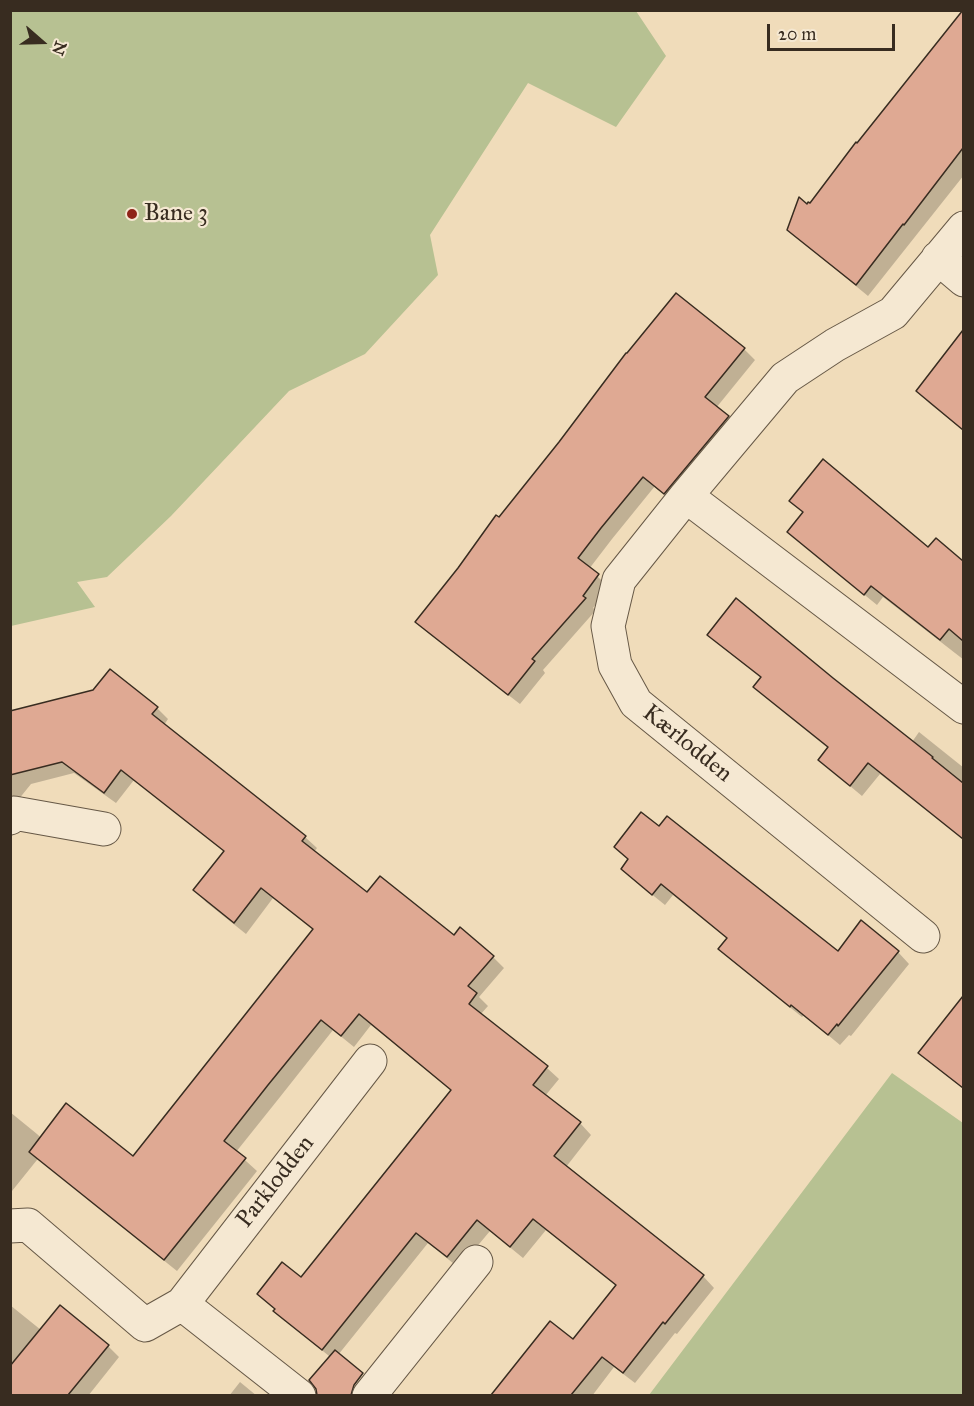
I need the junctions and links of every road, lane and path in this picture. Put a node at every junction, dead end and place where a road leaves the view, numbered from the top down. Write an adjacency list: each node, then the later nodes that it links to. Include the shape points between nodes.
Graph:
1 (963, 228): 2 (street, Kærlodden)
2 (938, 258): 3 (street); 4 (street, Kærlodden, via 893,313 785,378)
3 (963, 280)
4 (686, 496): 5 (street); 8 (street, Kærlodden, via 620,580 608,626 615,665 636,703)
5 (963, 707)
6 (10, 818): 7 (street, via 14,813)
7 (104, 829)
8 (922, 936)
9 (370, 1061): 12 (street, Parklodden)
10 (10, 1226): 12 (street, Parklodden, via 28,1225 145,1325)
11 (476, 1262): 14 (street)
12 (182, 1304): 13 (street)
13 (299, 1395)
14 (369, 1395)

